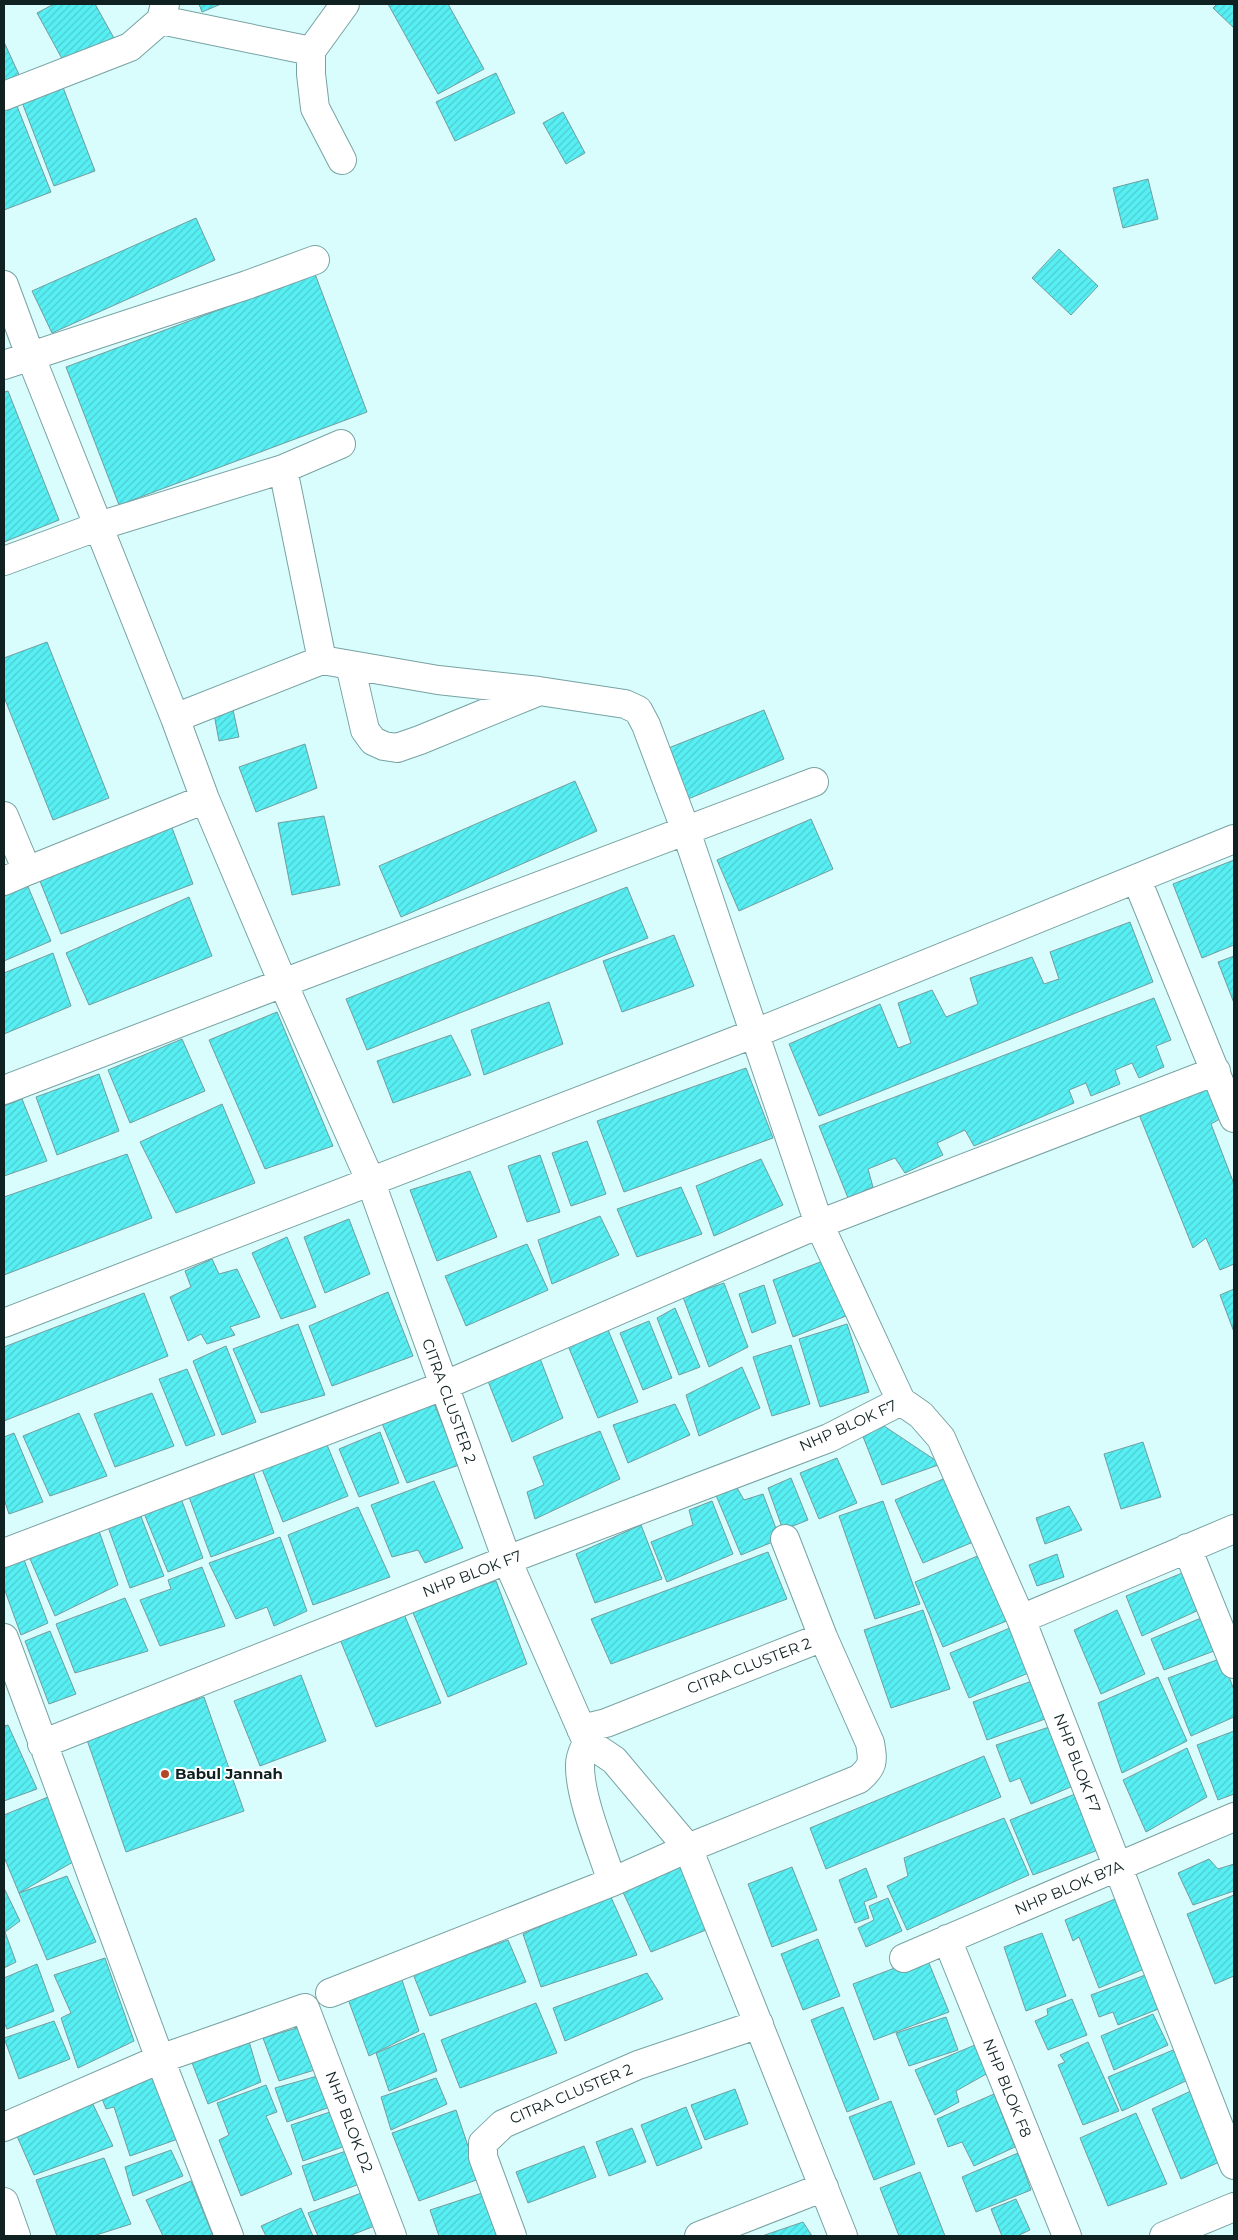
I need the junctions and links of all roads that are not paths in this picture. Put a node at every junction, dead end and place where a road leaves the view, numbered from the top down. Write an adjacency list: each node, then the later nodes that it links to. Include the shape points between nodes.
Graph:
1 (345, 4): 3 (street)
2 (163, 12): 3 (street); 4 (street, via 130,47)
3 (311, 51): 5 (street, via 315,108)
4 (4, 96)
5 (342, 160)
6 (315, 260): 8 (street)
7 (4, 285): 8 (street, CITRA CLUSTER 2)
8 (30, 355): 9 (street); 12 (street, CITRA CLUSTER 2)
9 (4, 365)
10 (341, 444): 11 (street)
11 (283, 469): 12 (street); 14 (street)
12 (99, 526): 13 (street); 17 (street, CITRA CLUSTER 2)
13 (4, 561)
14 (322, 660): 15 (street); 17 (street)
15 (350, 665): 16 (street, via 438,680); 16 (street, via 365,730 372,741 397,748)
16 (539, 691): 21 (street, via 625,704 638,710)
17 (175, 718): 19 (street, CITRA CLUSTER 2)
18 (814, 782): 21 (street)
19 (205, 799): 23 (street); 25 (street, CITRA CLUSTER 2)
20 (4, 816): 23 (street)
21 (686, 831): 25 (street); 26 (street)
22 (1234, 839): 24 (street)
23 (15, 876)
24 (1137, 880): 26 (street); 27 (street)
25 (283, 983): 28 (street); 30 (street, CITRA CLUSTER 2)
26 (753, 1034): 30 (street); 31 (street)
27 (1216, 1071): 29 (street); 31 (street)
28 (4, 1090)
29 (1234, 1118)
30 (370, 1180): 32 (street); 33 (street, CITRA CLUSTER 2)
31 (819, 1224): 33 (street); 34 (street)
32 (4, 1323)
33 (443, 1386): 38 (street); 39 (street, CITRA CLUSTER 2)
34 (901, 1401): 39 (street, NHP BLOK F7, via 828,1438); 40 (street, NHP BLOK F7, via 922,1415 940,1438)
35 (1234, 1529): 37 (street)
36 (785, 1539): 41 (street)
37 (1187, 1548): 40 (street); 43 (street)
38 (4, 1553)
39 (507, 1560): 44 (street, CITRA CLUSTER 2); 45 (street, NHP BLOK F7)
40 (1021, 1619): 48 (street, NHP BLOK F7)
41 (823, 1637): 44 (street, CITRA CLUSTER 2, via 606,1724); 47 (street, CITRA CLUSTER 2, via 870,1743 872,1760 869,1770 859,1779)
42 (4, 1638): 45 (street)
43 (1234, 1664)
44 (584, 1736): 47 (street, via 614,1760); 49 (street, via 580,1766 584,1788)
45 (42, 1744): 54 (street)
46 (1234, 1817): 48 (street, NHP BLOK B7A)
47 (688, 1848): 49 (street, CITRA CLUSTER 2); 53 (street)
48 (1117, 1868): 50 (street, NHP BLOK B7A); 56 (street, NHP BLOK F7)
49 (612, 1882): 52 (street, CITRA CLUSTER 2)
50 (947, 1939): 51 (street, NHP BLOK B7A); 66 (street, NHP BLOK F8)
51 (904, 1958)
52 (330, 1993)
53 (759, 2024): 57 (street); 63 (street, CITRA CLUSTER 2, via 638,2065 503,2124 483,2144 483,2157)
54 (160, 2059): 55 (street); 61 (street); 62 (street, NHP BLOK D2, via 305,2008)
55 (4, 2127)
56 (1234, 2165)
57 (824, 2187): 64 (street); 65 (street)
58 (4, 2202): 60 (street)
59 (1234, 2207): 67 (street)
60 (16, 2236)
61 (229, 2236)
62 (392, 2236)
63 (512, 2236)
64 (699, 2236)
65 (843, 2236)
66 (1067, 2236)
67 (1164, 2236)

